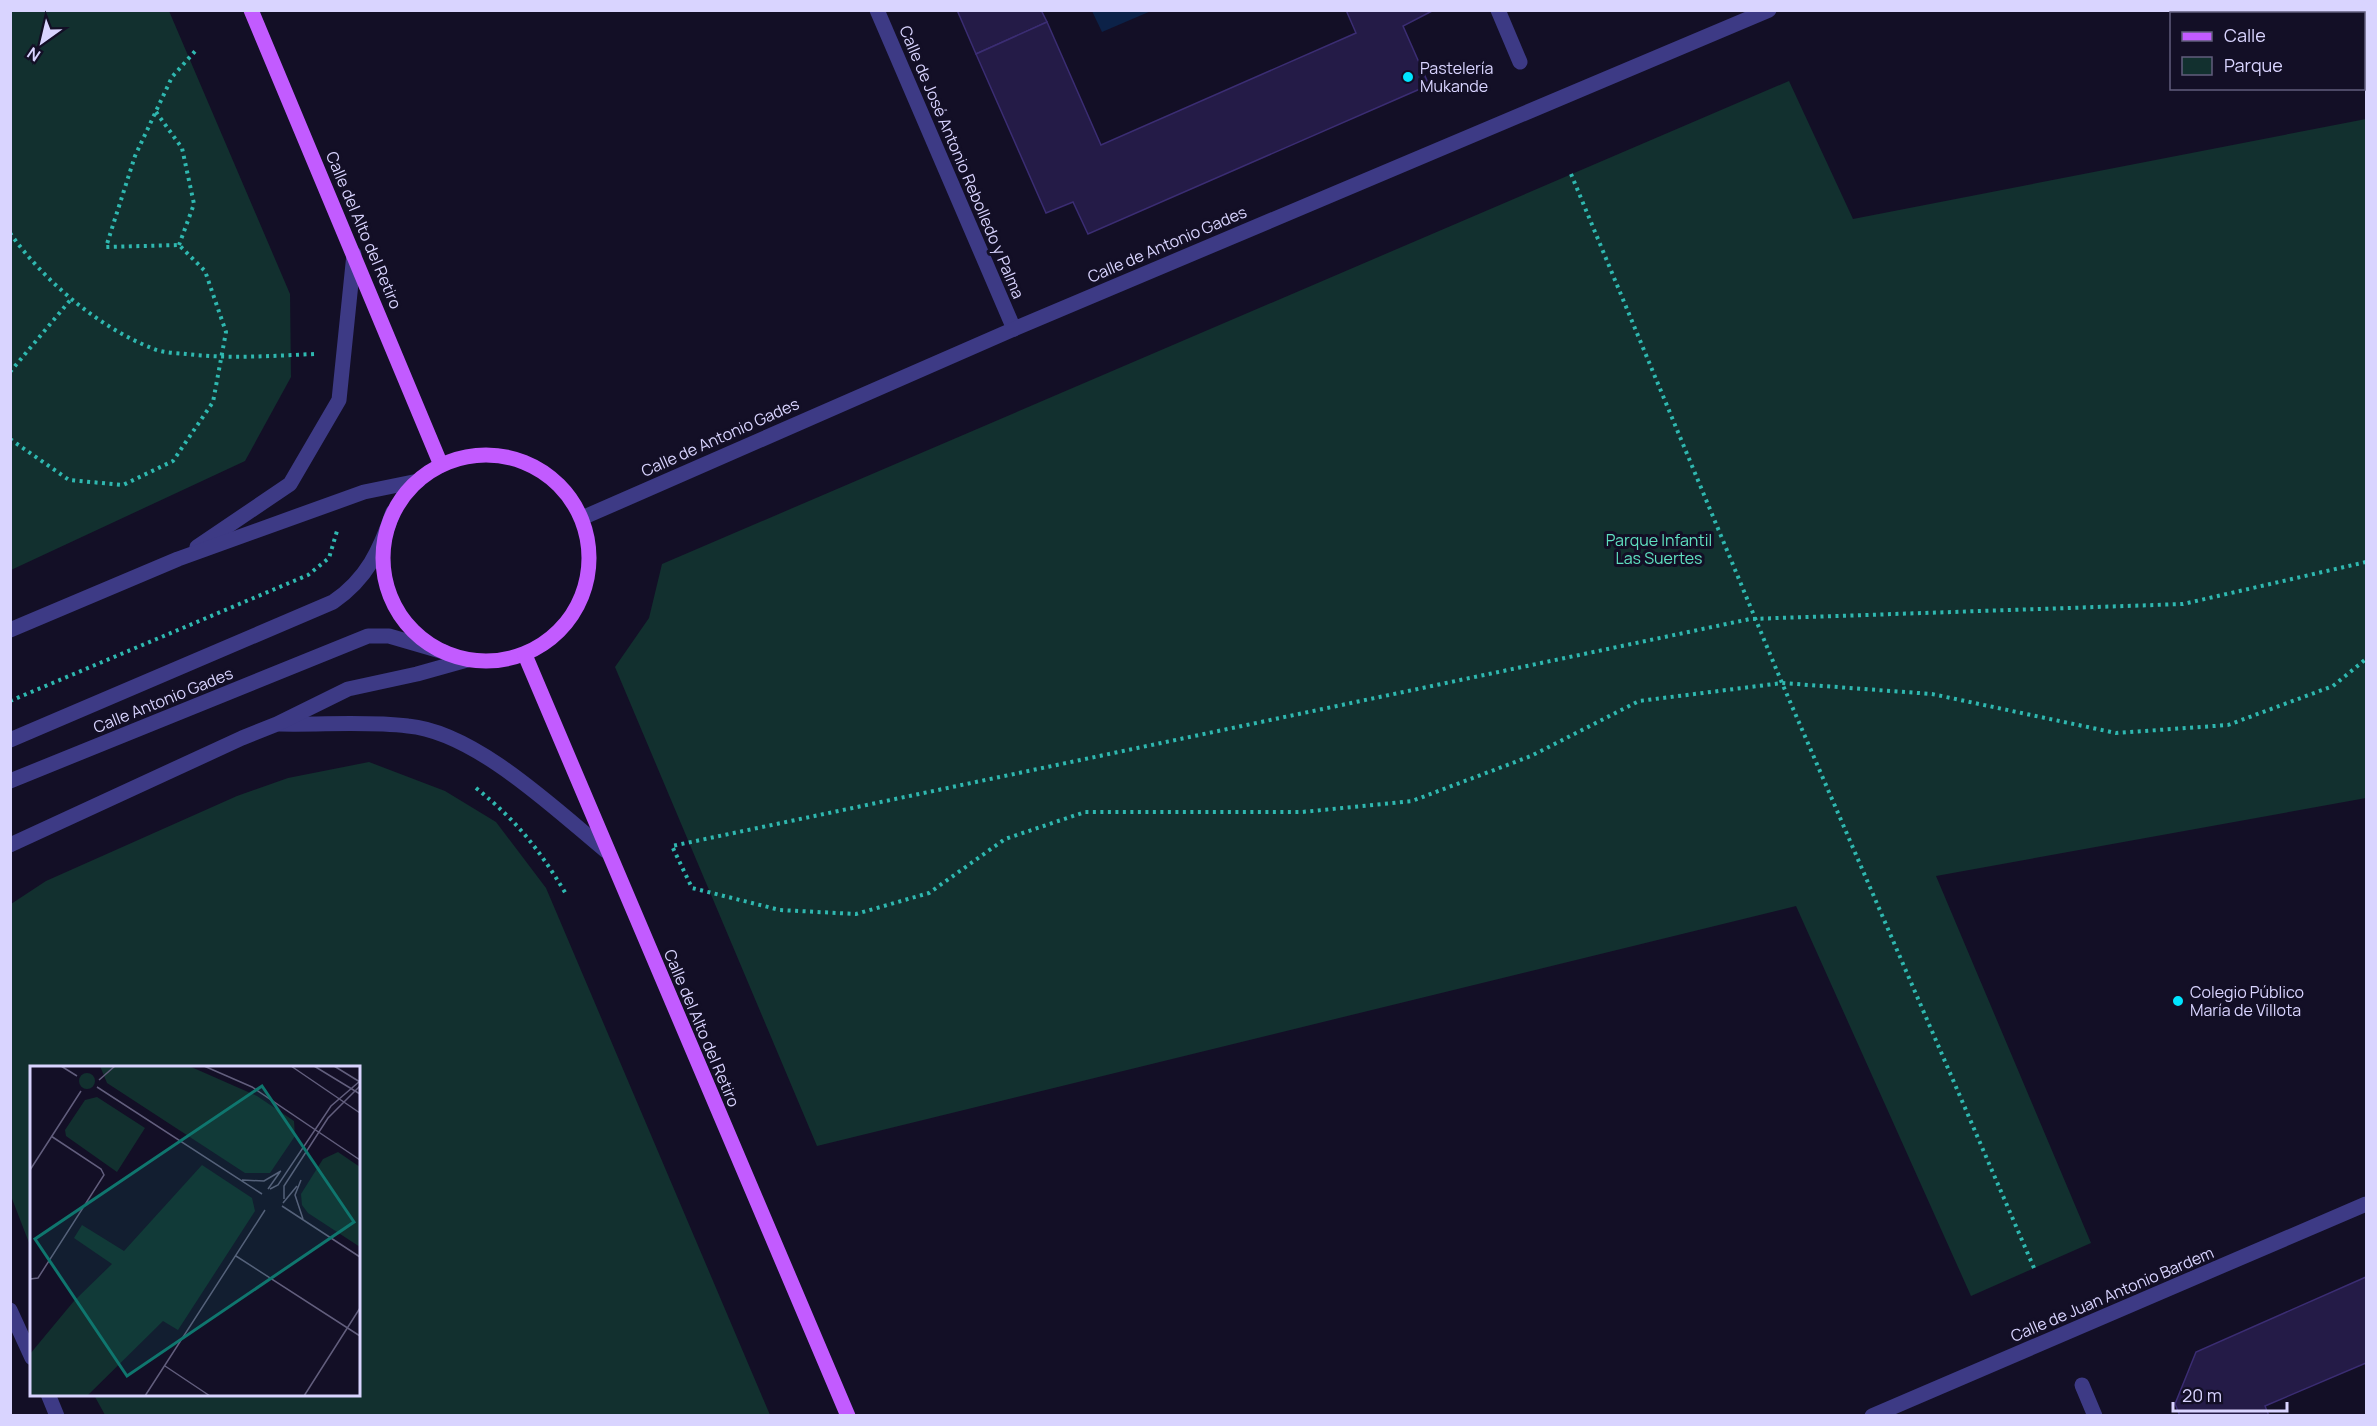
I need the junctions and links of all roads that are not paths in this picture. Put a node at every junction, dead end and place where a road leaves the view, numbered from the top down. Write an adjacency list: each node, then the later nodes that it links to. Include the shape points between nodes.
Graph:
1 (251, 10): 6 (main road, Calle del Alto del Retiro)
2 (877, 10): 7 (street, Calle de José Antonio Rebolledo y Palma)
3 (1498, 10): 5 (street)
4 (1769, 10): 7 (street, Calle de Antonio Gades)
5 (1520, 62)
6 (354, 254): 8 (main road, Calle del Alto del Retiro); 12 (street, via 339,400 290,484)
7 (1014, 329): 11 (street, Calle de Antonio Gades)
8 (441, 465): 9 (main road); 11 (main road, via 473,456 507,457 538,469 564,490)
9 (418, 481): 10 (main road); 12 (street, via 363,492)
10 (393, 512): 14 (main road, via 384,544 385,577 396,608 416,634); 18 (street, Calle Antonio Gades, via 369,569 346,593 312,612)
11 (582, 518): 15 (main road, via 590,550 587,583 574,613 560,630)
12 (178, 559): 13 (street)
13 (10, 630)
14 (444, 652): 16 (main road); 19 (street, Calle Antonio Gades, via 389,636 368,636)
15 (525, 655): 16 (main road, via 496,662); 21 (main road, Calle del Alto del Retiro)
16 (467, 660): 17 (street, via 348,689)
17 (277, 724): 20 (street); 21 (street, via 410,726 449,737 494,762)
18 (10, 740)
19 (10, 781)
20 (10, 845)
21 (606, 851): 28 (main road, Calle del Alto del Retiro)
22 (2367, 1204): 29 (street, Calle de Juan Antonio Bardem)
23 (10, 1310): 24 (street)
24 (30, 1354)
25 (2082, 1385): 30 (street)
26 (48, 1396): 27 (street)
27 (57, 1416)
28 (848, 1416)
29 (1872, 1416)
30 (2095, 1416)

